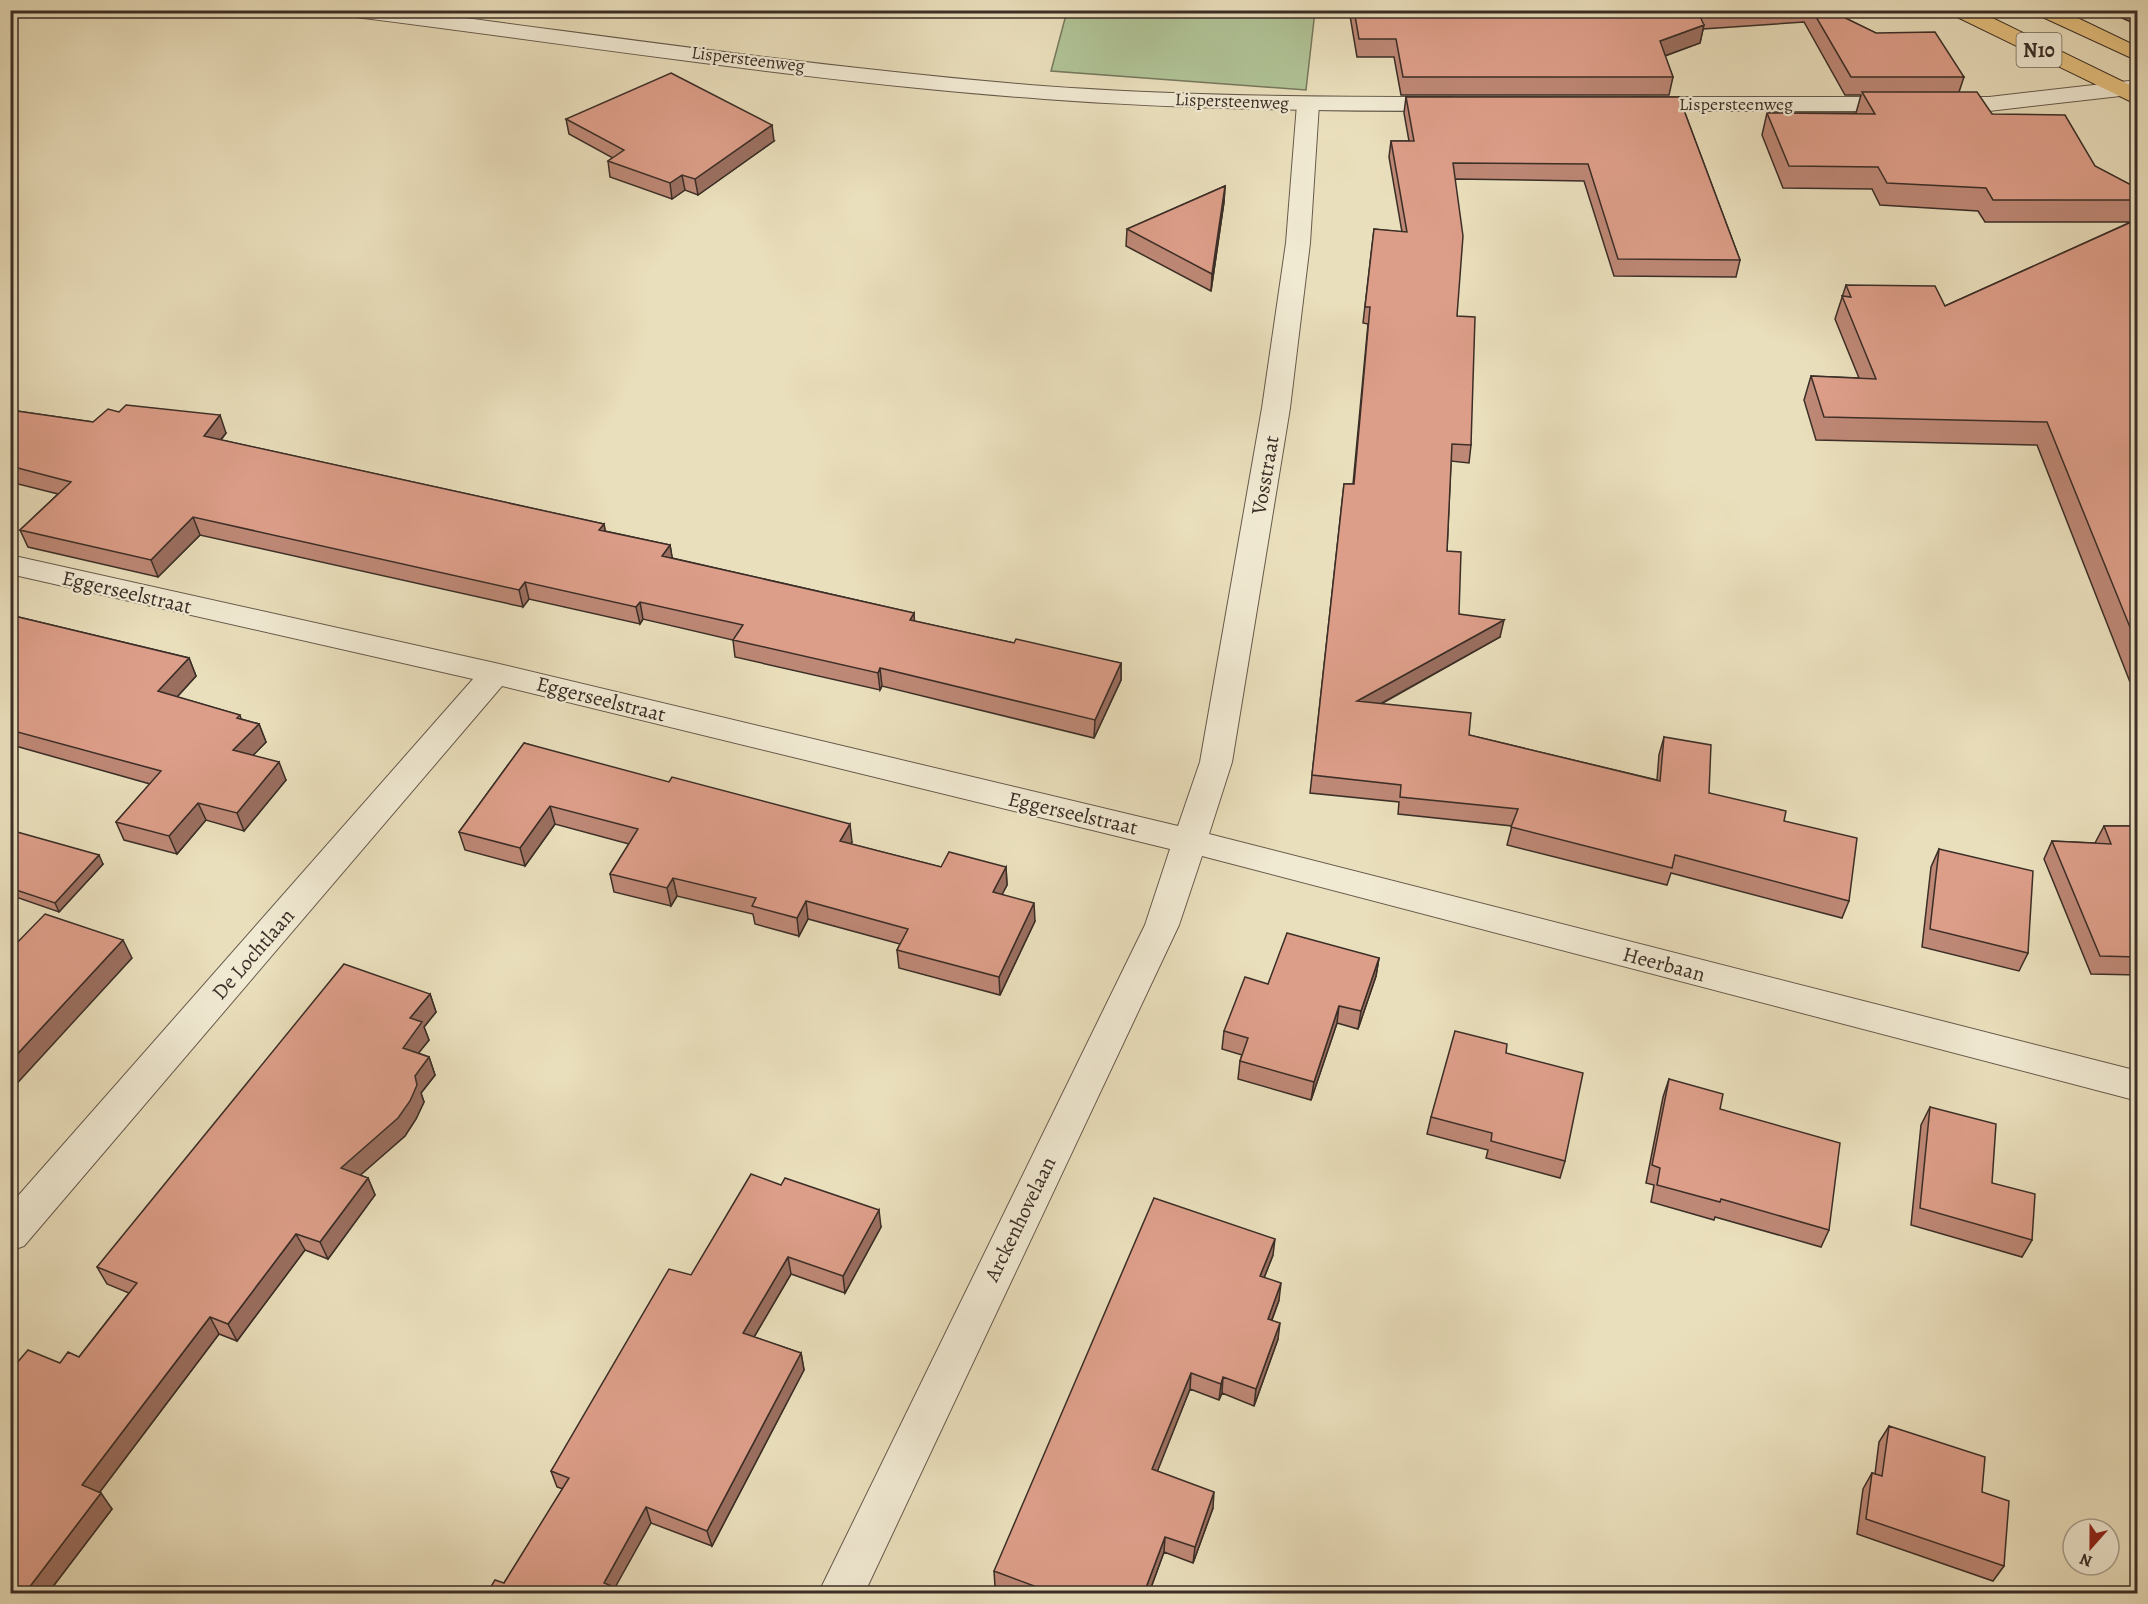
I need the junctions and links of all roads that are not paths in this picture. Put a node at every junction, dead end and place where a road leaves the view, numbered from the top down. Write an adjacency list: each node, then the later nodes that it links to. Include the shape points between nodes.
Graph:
1 (348, 10): 6 (street, Lispersteenweg, via 984,88)
2 (1958, 10): 5 (main road, N10)
3 (2043, 10): 4 (main road, N10)
4 (2138, 55)
5 (2132, 91): 8 (street, Lispersteenweg, via 1989,104)
6 (1308, 104): 7 (street, Lispersteenweg); 11 (street, Vosstraat, via 1298,243 1274,419 1216,762)
7 (1475, 104)
8 (1619, 104)
9 (10, 564): 10 (street, Eggerseelstraat)
10 (495, 674): 11 (street, Eggerseelstraat); 13 (street, De Lochtlaan)
11 (1190, 841): 12 (street, Heerbaan); 14 (street, Arckenhovelaan, via 1162,925)
12 (2138, 1086)
13 (10, 1234)
14 (840, 1593)

